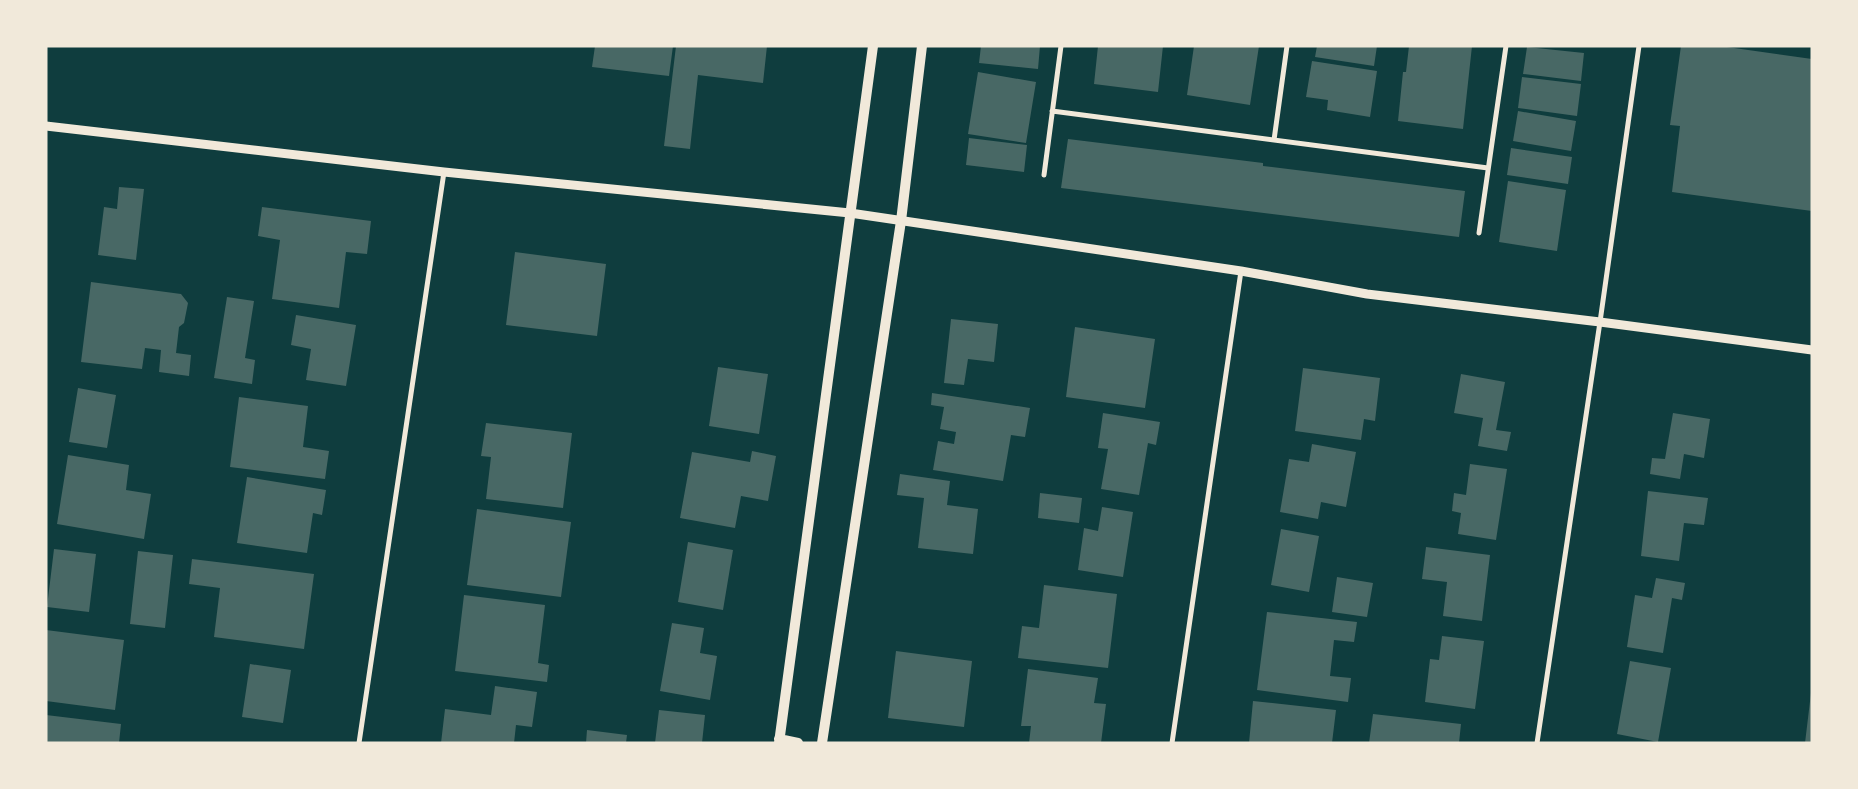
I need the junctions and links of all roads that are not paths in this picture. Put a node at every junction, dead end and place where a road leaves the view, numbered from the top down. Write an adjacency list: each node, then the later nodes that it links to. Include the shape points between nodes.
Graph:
1 (873, 46): 13 (main road)
2 (922, 46): 14 (main road)
3 (1061, 46): 7 (street)
4 (1287, 46): 9 (street)
5 (1506, 46): 10 (street)
6 (1639, 46): 17 (street)
7 (1052, 111): 9 (street); 12 (street)
8 (46, 126): 11 (street)
9 (1274, 140): 10 (street)
10 (1488, 168): 15 (street)
11 (444, 172): 13 (street); 20 (street)
12 (1044, 175)
13 (850, 213): 14 (street); 19 (main road)
14 (901, 221): 16 (street); 22 (main road)
15 (1479, 233)
16 (1241, 271): 17 (street, via 1367,294); 23 (street)
17 (1600, 322): 18 (street); 24 (street)
18 (1812, 350)
19 (779, 741): 21 (main road)
20 (359, 743)
21 (798, 743)
22 (822, 743)
23 (1172, 743)
24 (1537, 743)

